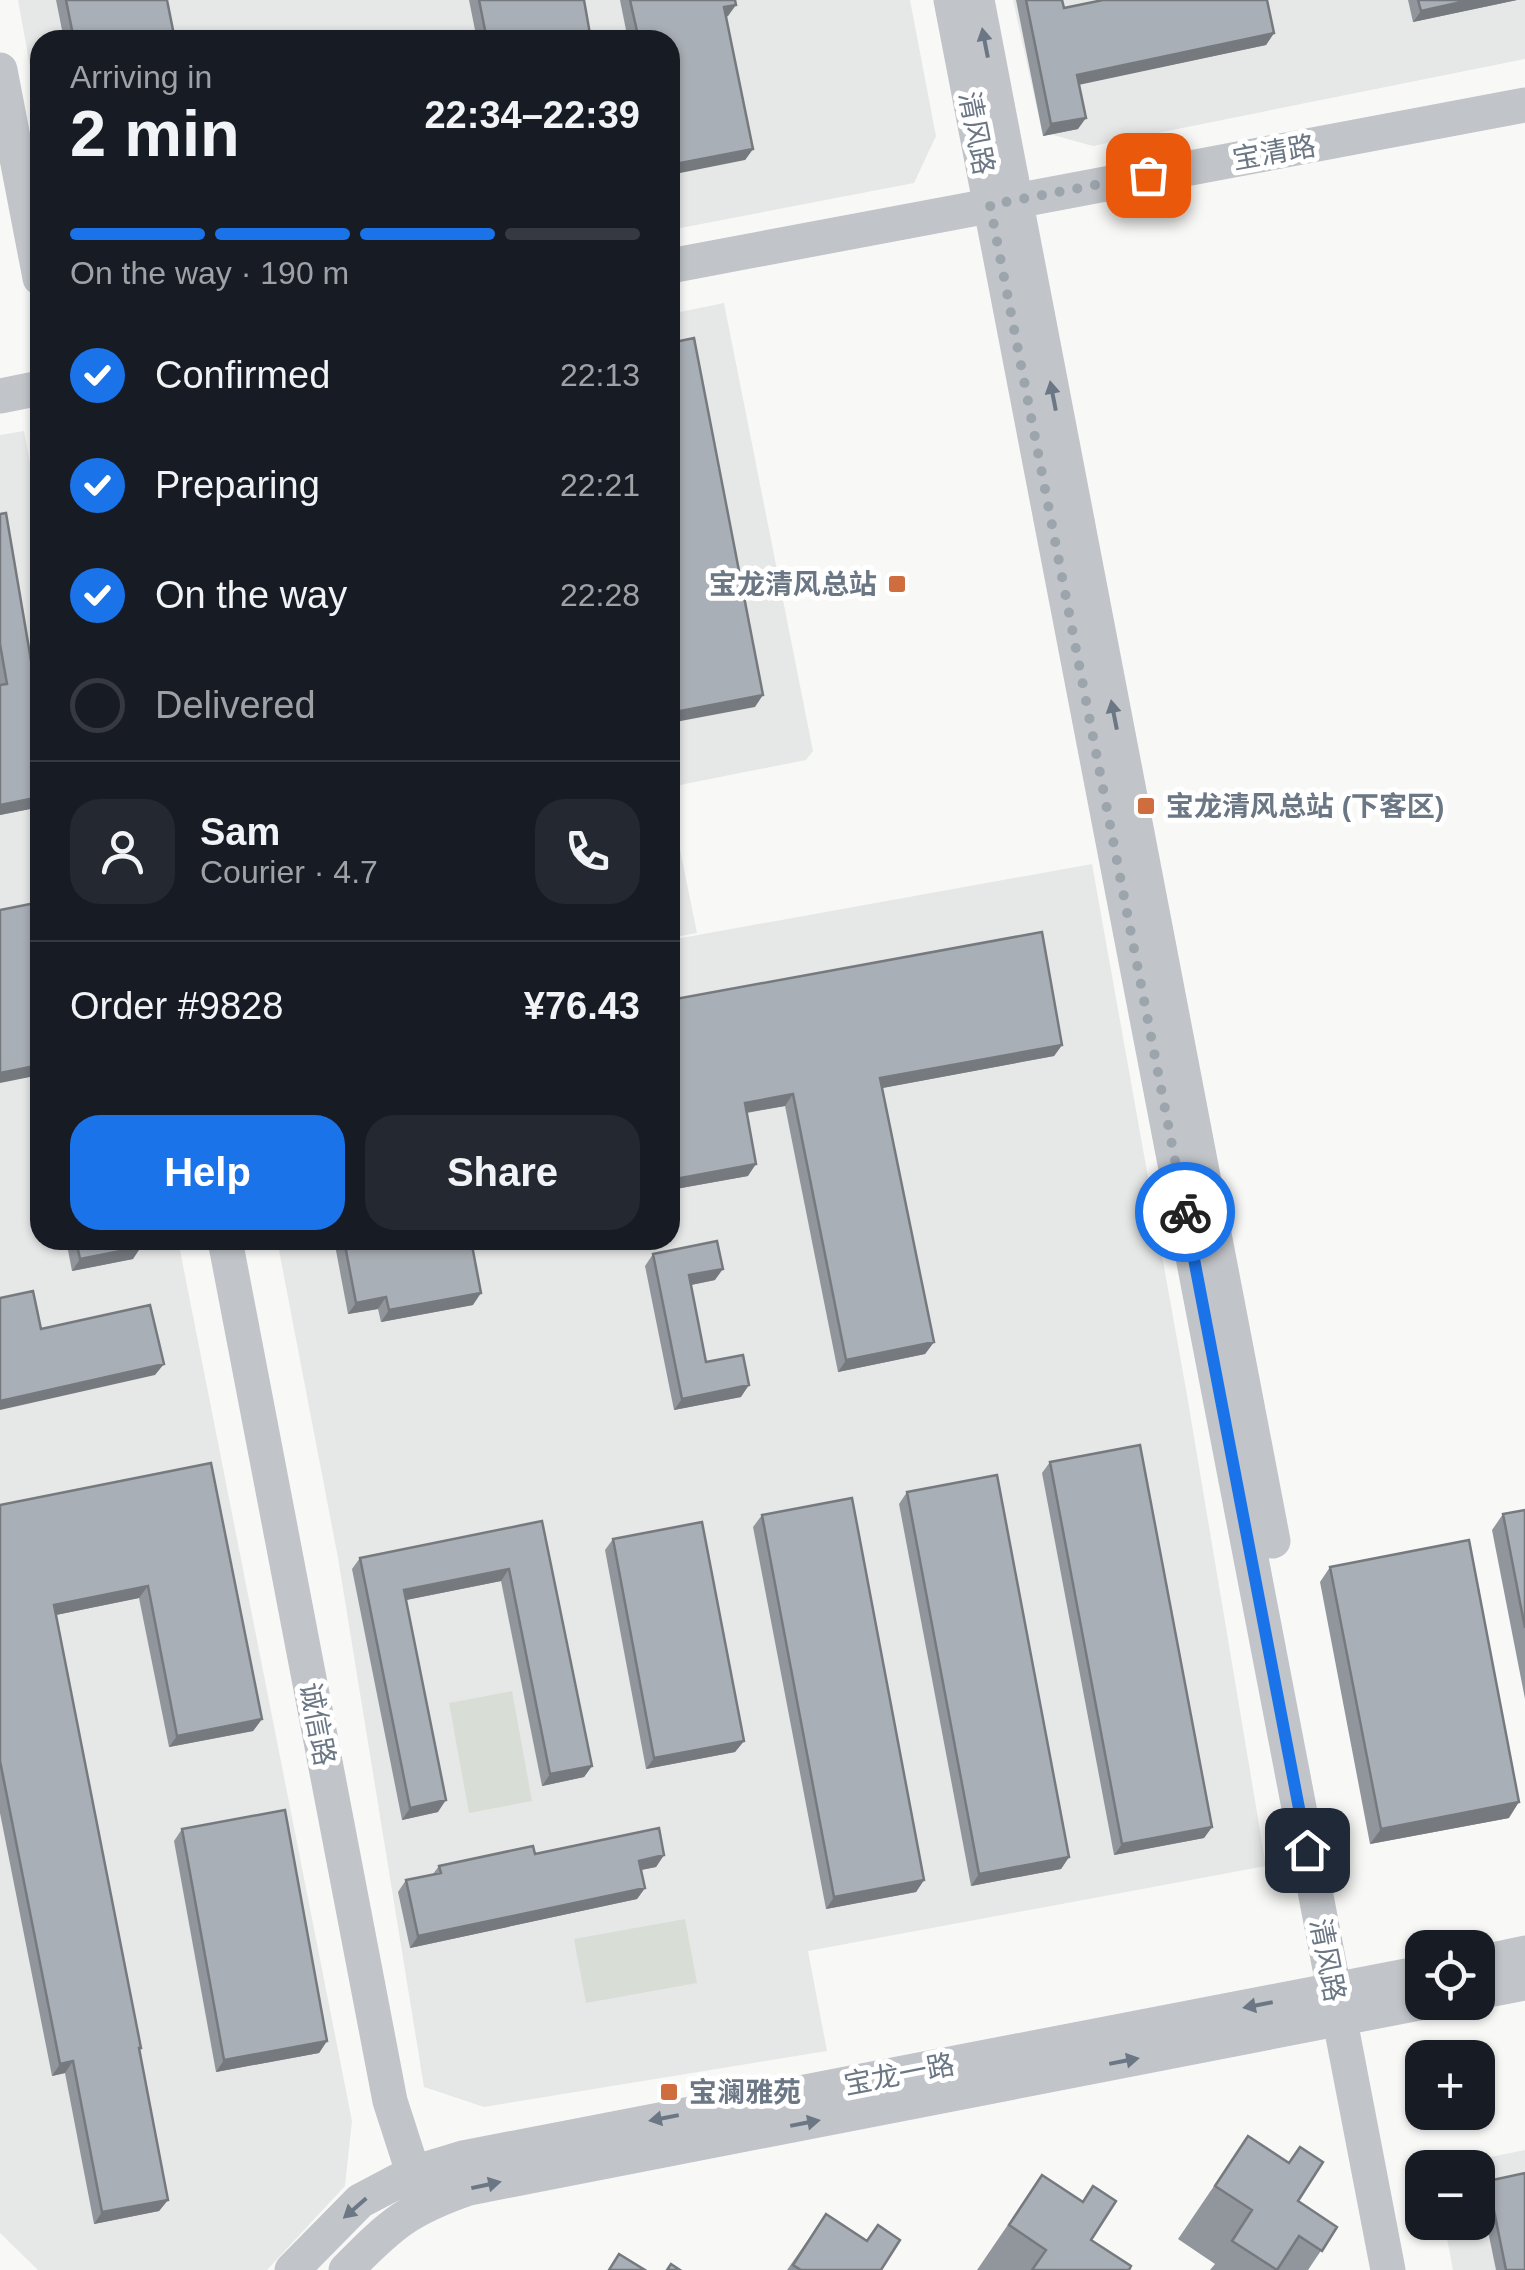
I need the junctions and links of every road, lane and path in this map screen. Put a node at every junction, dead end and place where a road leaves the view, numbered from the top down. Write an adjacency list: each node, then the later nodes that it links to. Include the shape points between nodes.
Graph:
1 (951, 0): 5 (street, 清风路)
2 (977, 0): 5 (street, 清风路, one-way to 2)
3 (0, 70): 6 (street)
4 (1525, 105): 5 (street, 宝清路)
5 (1003, 202): 7 (street, 宝清路); 16 (street, 清风路)
6 (30, 226)
7 (680, 264)
8 (30, 390): 9 (street)
9 (0, 396)
10 (227, 1250): 18 (street, 诚信路, via 390,2101)
11 (1525, 1953): 12 (street)
12 (1495, 1959)
13 (1405, 1980): 16 (street, 宝龙一路)
14 (1525, 1983): 15 (street)
15 (1495, 1989)
16 (1349, 2002): 17 (street, 宝龙一路); 18 (street, 宝龙一路, via 491,2152); 21 (street, 清风路); 22 (street, 清风路)
17 (1405, 2002)
18 (418, 2188): 19 (street, 宝龙一路, one-way to 19, via 360,2201); 20 (street, 宝龙一路)
19 (292, 2270)
20 (346, 2270)
21 (1388, 2270)
22 (1412, 2270)

